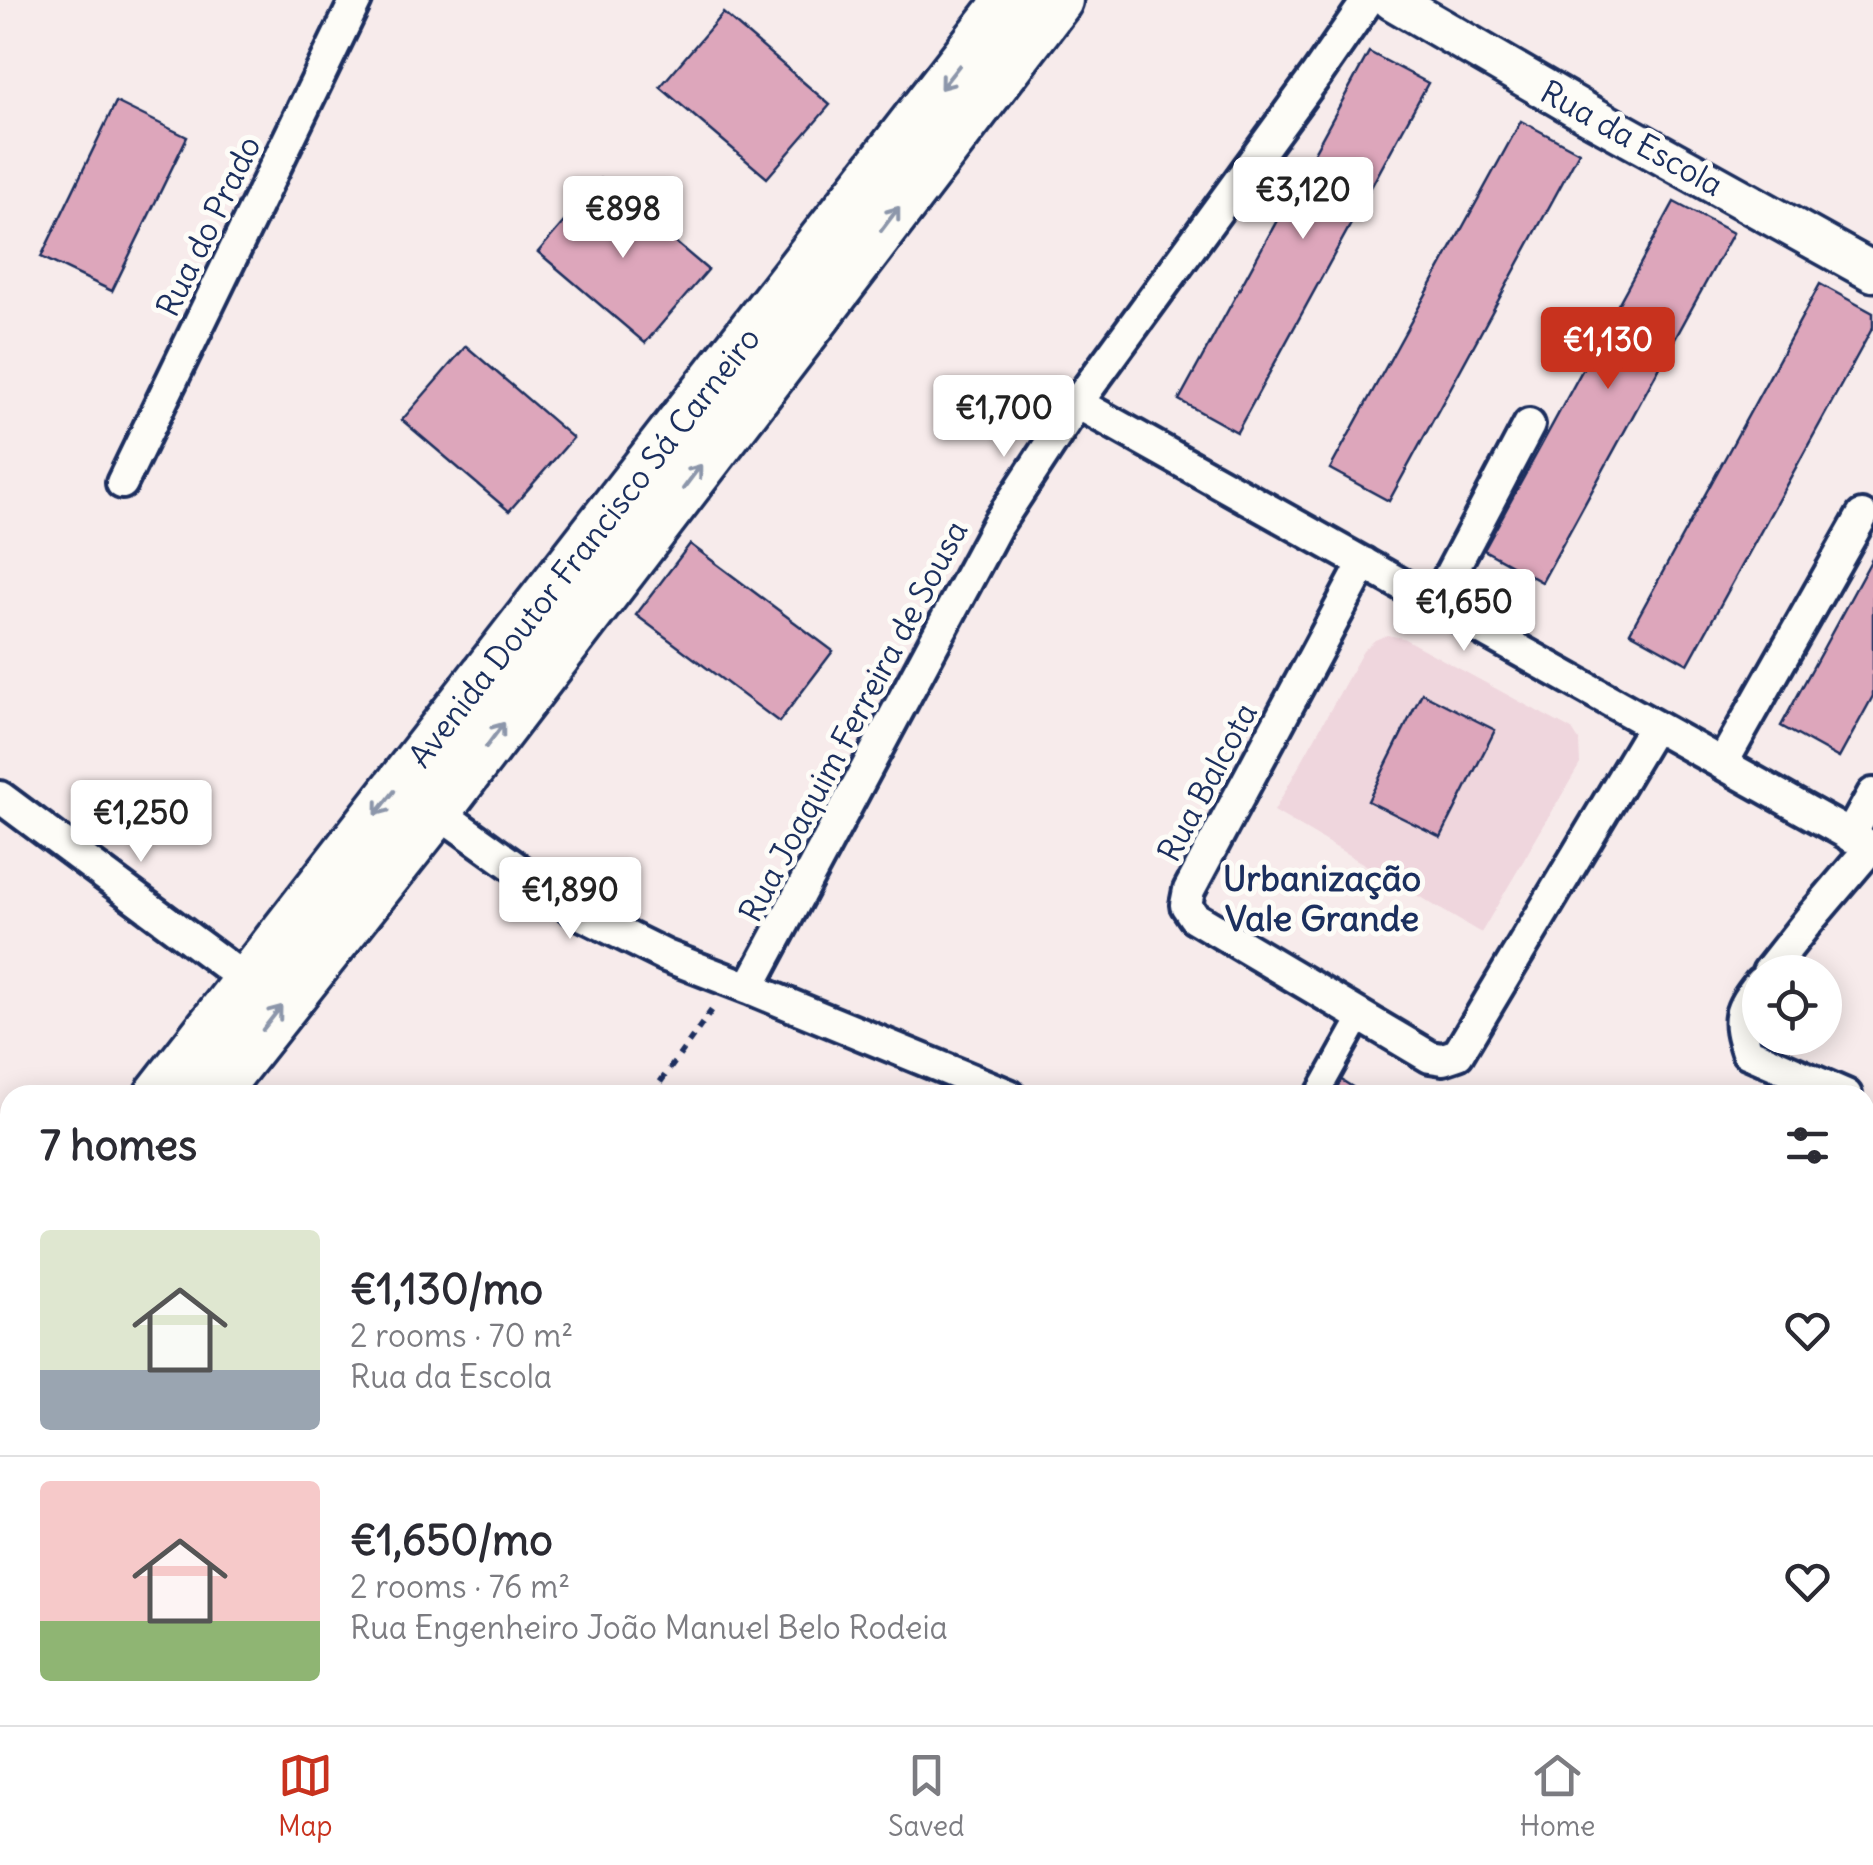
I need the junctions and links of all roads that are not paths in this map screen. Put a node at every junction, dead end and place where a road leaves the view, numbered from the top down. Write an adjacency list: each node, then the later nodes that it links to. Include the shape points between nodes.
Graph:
1 (356, 0): 9 (street, Rua do Prado)
2 (1010, 0): 20 (main road, Avenida Doutor Francisco Sá Carneiro, one-way to 20)
3 (1058, 0): 17 (main road, Avenida Doutor Francisco Sá Carneiro, one-way to 3)
4 (1368, 0): 7 (street, Rua Joaquim Ferreira de Sousa)
5 (1410, 4): 6 (street, Rua da Escola, via 1588,114)
6 (1873, 272)
7 (1077, 403): 11 (street); 21 (street, Rua Joaquim Ferreira de Sousa, via 997,524)
8 (1529, 425): 12 (street)
9 (122, 482)
10 (1862, 516): 14 (street)
11 (1364, 563): 12 (street); 22 (street, Rua Balcota, via 1186,905 1194,917)
12 (1434, 603): 13 (street)
13 (1654, 726): 14 (street); 22 (street, Rua Balcota, via 1458,1054 1430,1057)
14 (1722, 764): 18 (street)
15 (1873, 794): 18 (street)
16 (0, 797): 20 (street)
17 (437, 811): 21 (street, via 580,913); 25 (main road, Avenida Doutor Francisco Sá Carneiro, one-way to 17)
18 (1865, 843): 19 (street)
19 (1781, 955)
20 (247, 981): 24 (main road, Avenida Doutor Francisco Sá Carneiro)
21 (741, 984): 26 (street)
22 (1362, 1016): 27 (street)
23 (1754, 1055): 28 (street)
24 (167, 1085)
25 (220, 1085)
26 (985, 1085)
27 (1324, 1085)
28 (1823, 1085)

